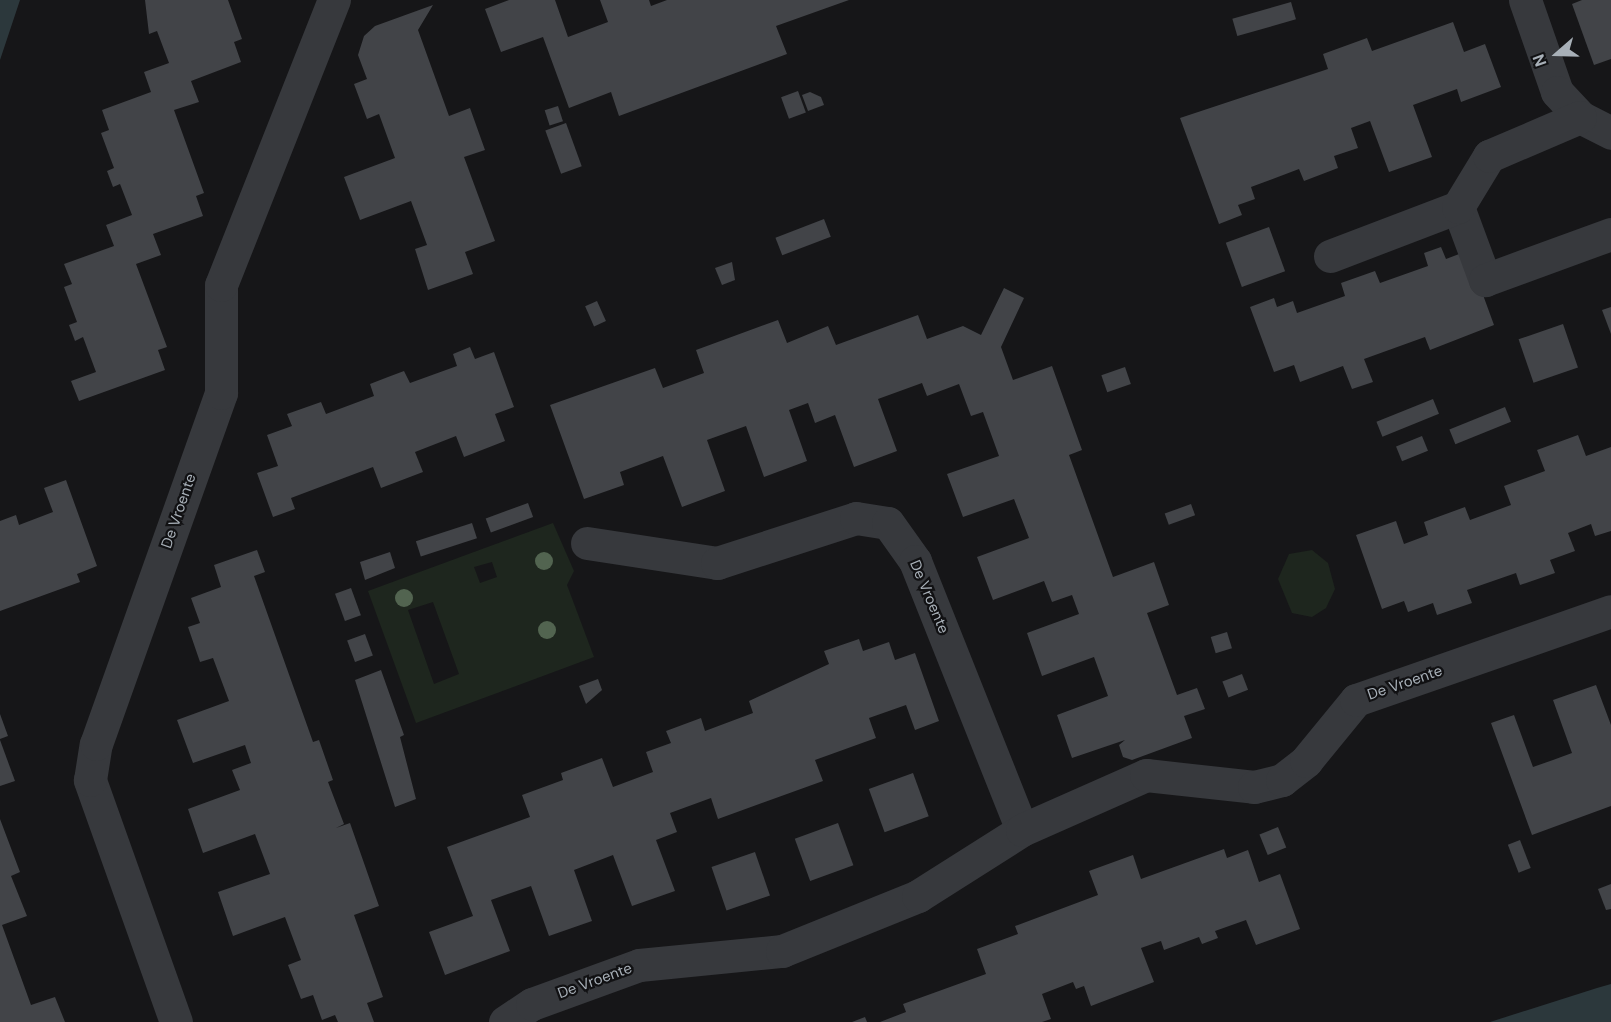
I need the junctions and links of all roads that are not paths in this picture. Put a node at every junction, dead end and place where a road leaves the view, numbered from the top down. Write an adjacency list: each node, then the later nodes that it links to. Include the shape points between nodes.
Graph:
1 (334, 0): 11 (street, De Vroente, via 220,285 220,393 96,744 90,780)
2 (1525, 0): 3 (street, via 1557,92)
3 (1580, 117): 4 (street); 5 (street, via 1489,156)
4 (1611, 133)
5 (1458, 207): 6 (street, via 1485,280); 7 (street)
6 (1611, 234)
7 (1330, 256)
8 (587, 543): 10 (street, De Vroente, via 717,563 856,518 888,523 915,561)
9 (1611, 611): 10 (street, De Vroente, via 1356,700 1306,760 1282,780 1254,787 1146,775)
10 (1022, 830): 12 (street, De Vroente, via 918,896 782,951 639,965 532,1004)
11 (176, 1022)
12 (504, 1022)

